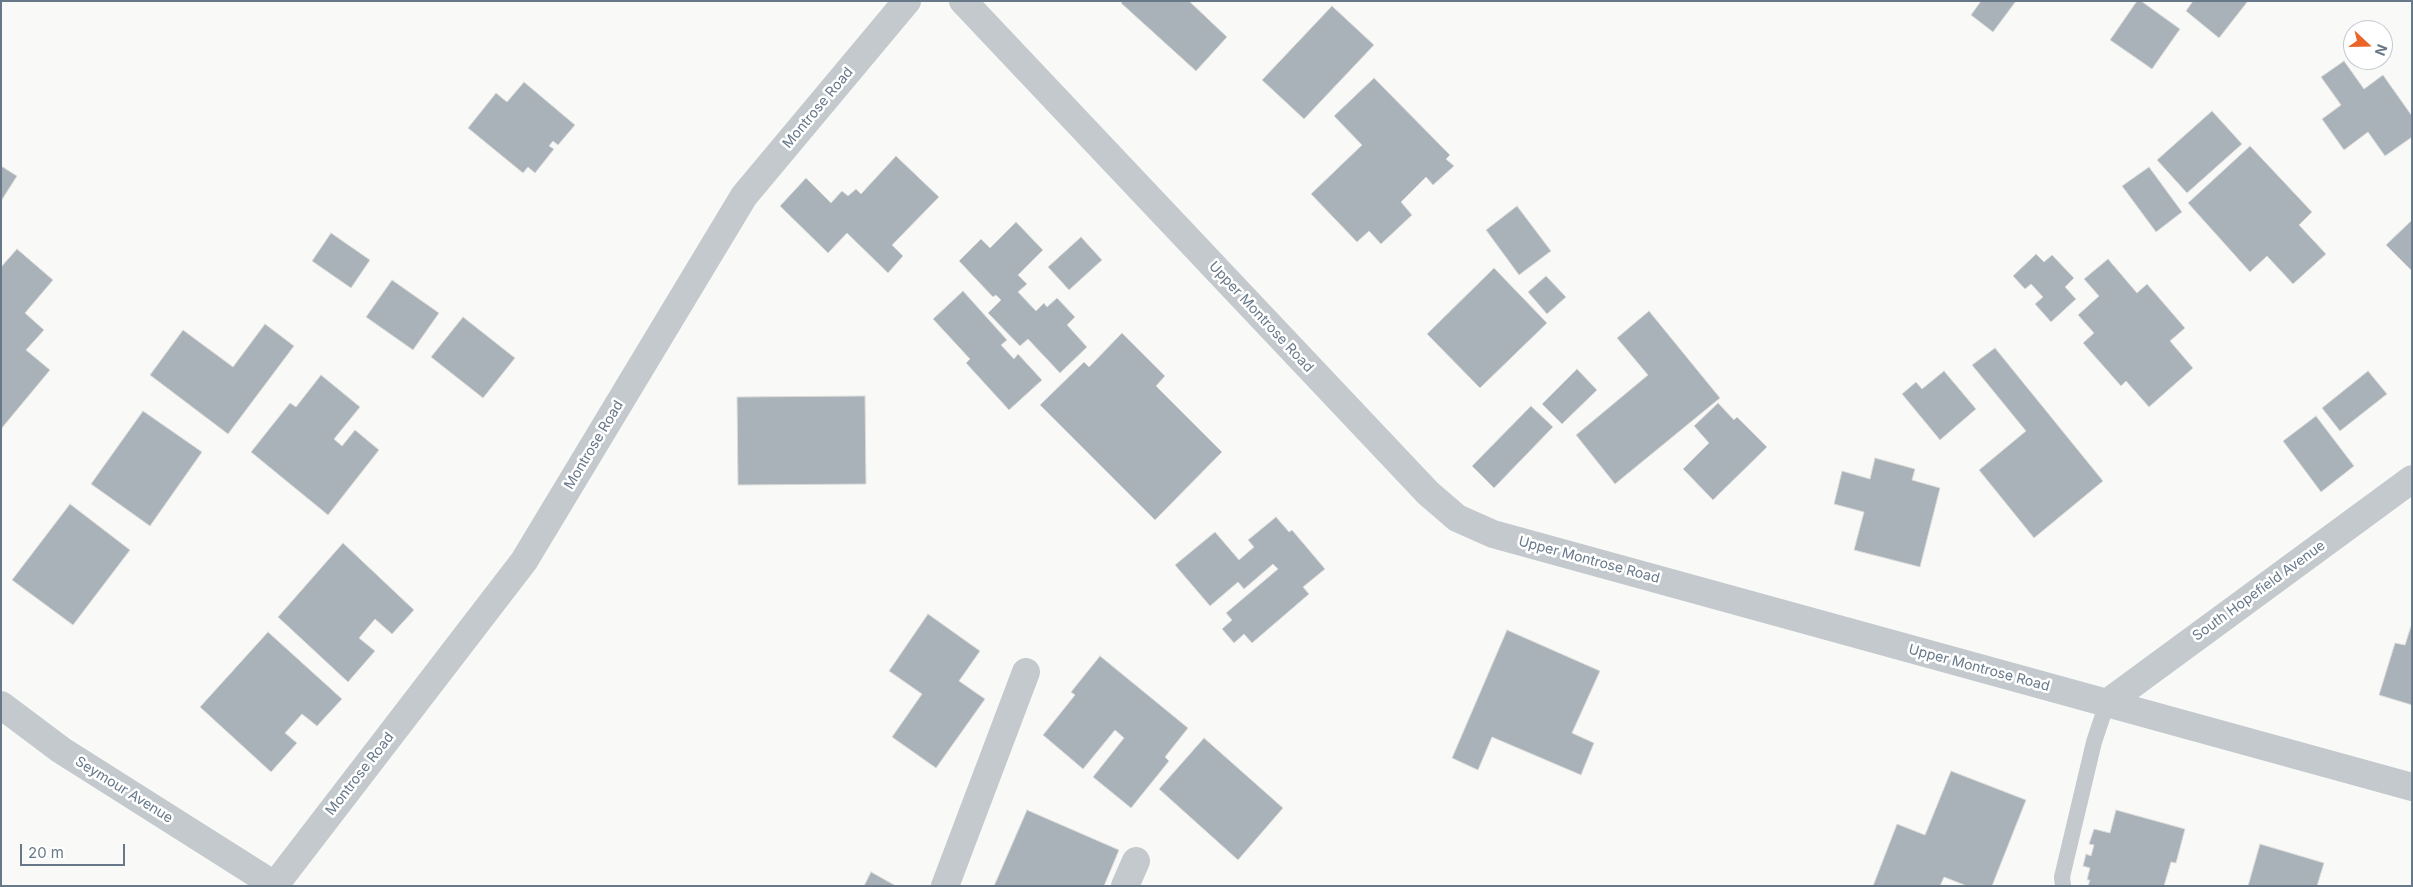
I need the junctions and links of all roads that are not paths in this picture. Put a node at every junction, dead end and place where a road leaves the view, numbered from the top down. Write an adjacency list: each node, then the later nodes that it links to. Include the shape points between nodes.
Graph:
1 (907, 1): 8 (street, Montrose Road, via 744,196 524,561)
2 (964, 1): 5 (street, Upper Montrose Road, via 1428,493 1457,518 1493,534)
3 (2412, 479): 5 (street, South Hopefield Avenue)
4 (1026, 672): 9 (street)
5 (2107, 703): 7 (street, Upper Montrose Road); 10 (lane, via 2073,829 2062,877)
6 (1, 705): 8 (street, Seymour Avenue, via 61,750)
7 (2412, 787)
8 (275, 885)
9 (945, 886)
10 (2063, 886)

